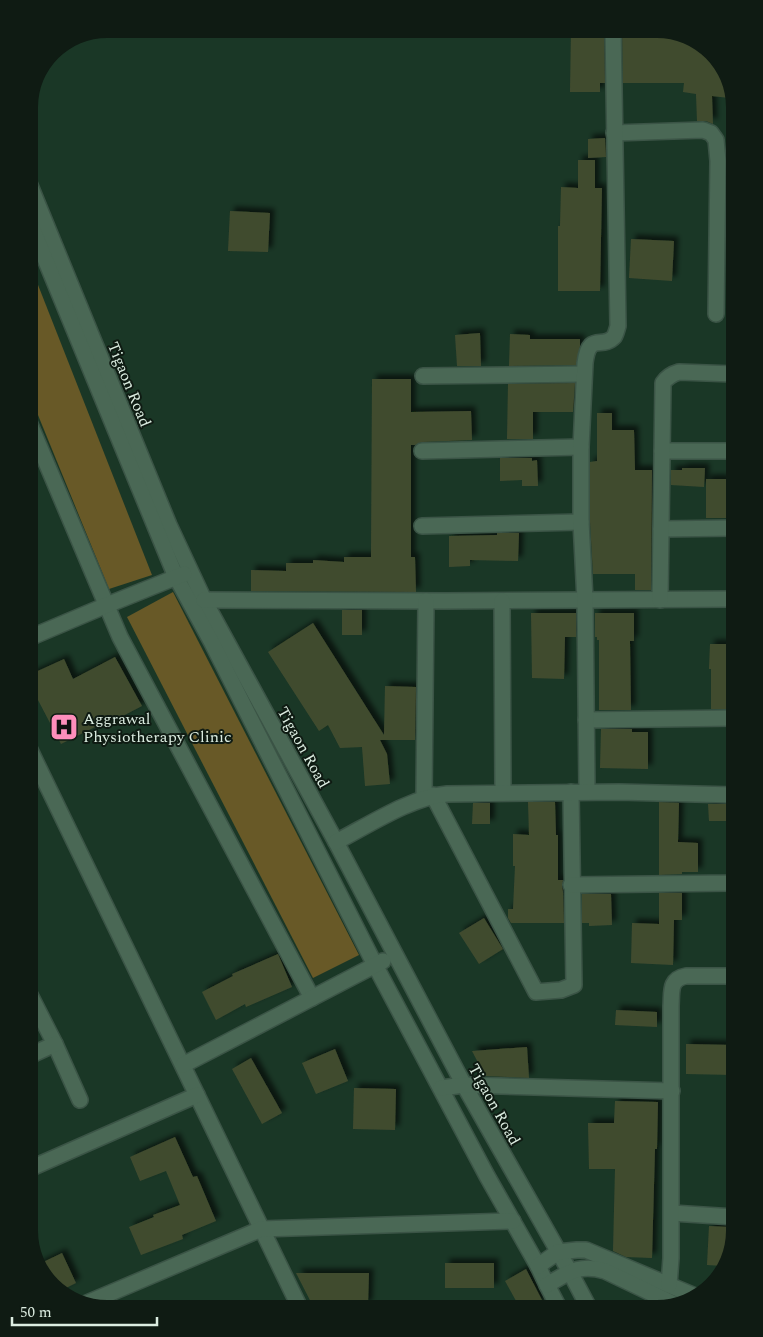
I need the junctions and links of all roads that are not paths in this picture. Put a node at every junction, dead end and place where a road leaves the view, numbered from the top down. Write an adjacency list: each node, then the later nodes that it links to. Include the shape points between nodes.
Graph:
1 (613, 38): 2 (street)
2 (614, 133): 5 (street, via 703,130 716,140); 6 (street, via 618,326 614,338 587,349)
3 (38, 205): 18 (street, Tigaon Road, via 158,499)
4 (38, 240): 18 (street)
5 (716, 314)
6 (584, 374): 8 (street); 10 (street)
7 (726, 374): 12 (street, via 679,372 666,379 663,384)
8 (423, 376)
9 (38, 442): 25 (street)
10 (581, 447): 11 (street); 14 (street)
11 (422, 451)
12 (662, 451): 13 (street); 17 (street)
13 (726, 451)
14 (581, 522): 15 (street); 20 (street)
15 (422, 526)
16 (726, 528): 17 (street)
17 (661, 529): 21 (street)
18 (183, 575): 19 (street, Tigaon Road); 25 (street); 39 (street, via 216,652)
19 (204, 600): 23 (street); 35 (street, Tigaon Road)
20 (585, 600): 21 (street); 24 (street); 28 (street)
21 (660, 600): 22 (street)
22 (726, 600)
23 (426, 601): 24 (street); 34 (street)
24 (502, 601): 32 (street)
25 (107, 605): 26 (street); 41 (street, via 120,637)
26 (38, 634)
27 (726, 718): 28 (street)
28 (586, 720): 31 (street)
29 (37, 765): 45 (street)
30 (571, 792): 31 (street); 32 (street); 37 (street)
31 (587, 792): 33 (street)
32 (503, 793): 34 (street)
33 (726, 795)
34 (429, 797): 35 (street); 37 (street, via 536,992 561,990 574,985)
35 (336, 842): 38 (street, Tigaon Road)
36 (726, 883): 37 (street)
37 (572, 885)
38 (395, 954): 39 (street); 46 (street, Tigaon Road)
39 (375, 965): 41 (street); 47 (street)
40 (726, 976): 48 (street, via 686,976 673,984)
41 (312, 998): 45 (street)
42 (37, 1009): 43 (street)
43 (55, 1044): 44 (street); 50 (street)
44 (37, 1052)
45 (183, 1065): 49 (street)
46 (464, 1085): 47 (street); 48 (street); 56 (street, Tigaon Road)
47 (441, 1088): 54 (street)
48 (672, 1091): 52 (street)
49 (197, 1095): 51 (street); 55 (street)
50 (80, 1100)
51 (37, 1165)
52 (672, 1213): 53 (street); 59 (street)
53 (726, 1216)
54 (513, 1221): 55 (street); 57 (street)
55 (261, 1229): 62 (street); 63 (street)
56 (558, 1252): 57 (street); 58 (street, Tigaon Road); 59 (street, via 586,1250)
57 (538, 1266): 60 (street)
58 (570, 1272): 60 (street); 64 (street, via 584,1268 605,1271); 66 (street, Tigaon Road)
59 (669, 1284): 61 (street)
60 (547, 1285): 65 (street)
61 (687, 1292)
62 (98, 1299)
63 (296, 1299)
64 (664, 1299)
65 (555, 1300)
66 (585, 1300)

